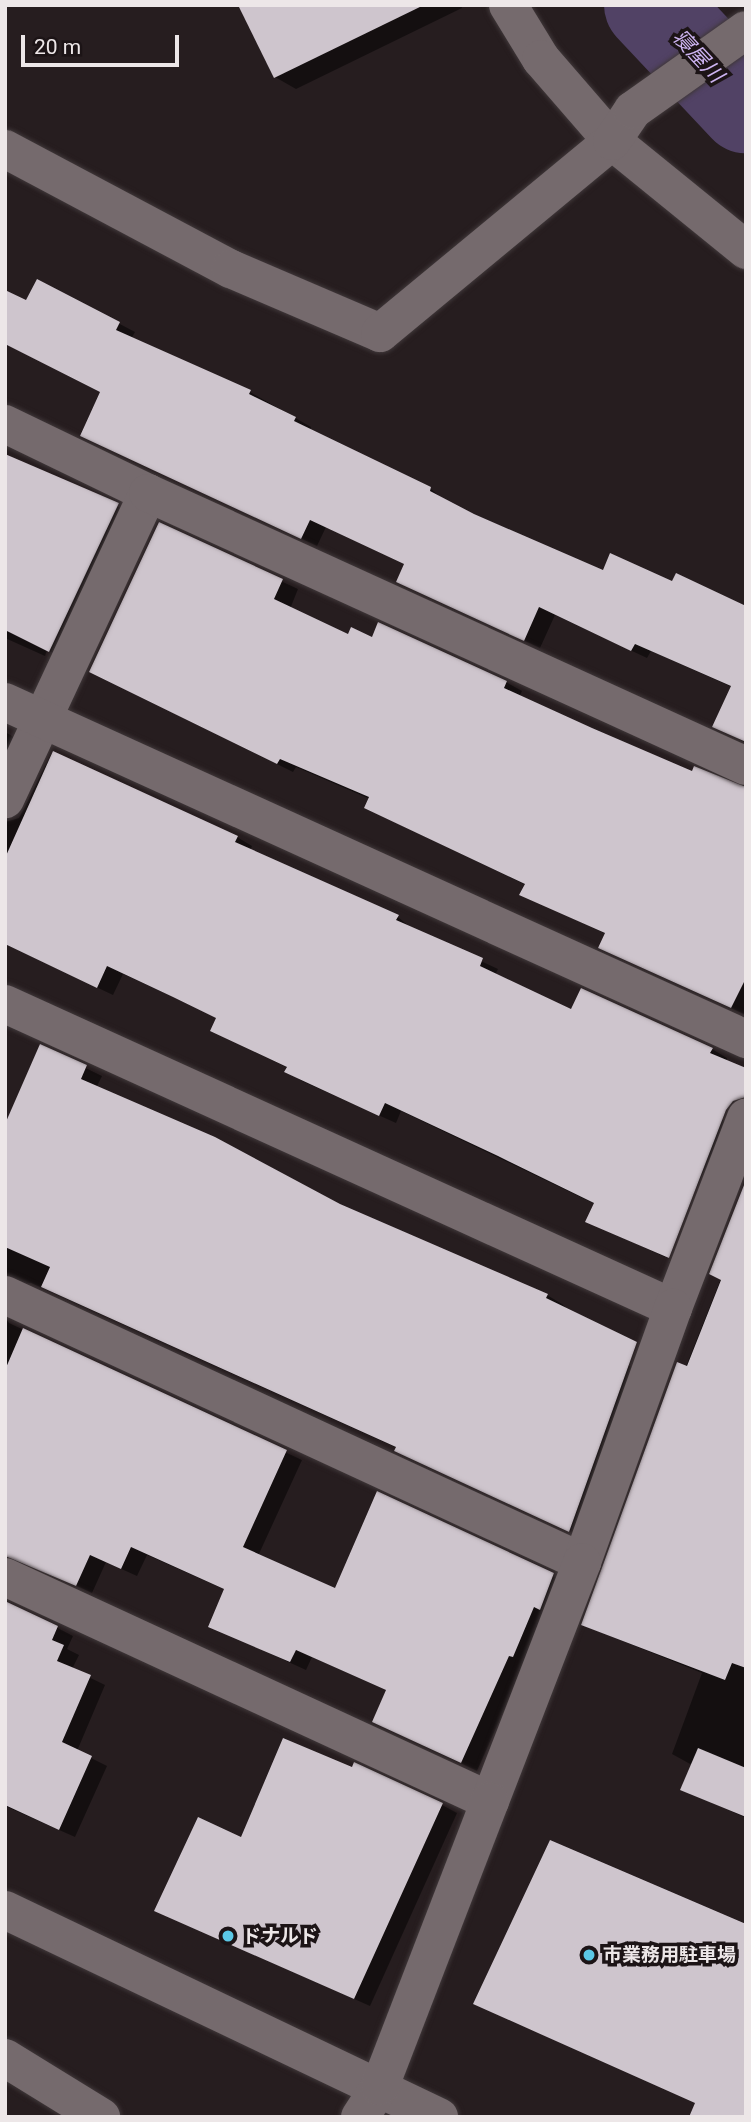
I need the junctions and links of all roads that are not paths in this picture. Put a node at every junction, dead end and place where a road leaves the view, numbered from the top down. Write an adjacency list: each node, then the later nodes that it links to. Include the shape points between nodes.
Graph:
1 (508, 5): 3 (street, via 541,59)
2 (745, 31): 3 (street, via 633,110)
3 (612, 141): 4 (street, via 380,334 231,269); 5 (street)
4 (5, 149)
5 (746, 250)
6 (5, 424): 7 (street)
7 (148, 493): 9 (street); 10 (street)
8 (5, 702): 9 (street)
9 (42, 720): 11 (street); 13 (street)
10 (746, 766)
11 (5, 799)
12 (5, 1004): 16 (street)
13 (746, 1039)
14 (746, 1118): 16 (street)
15 (5, 1295): 17 (street)
16 (673, 1308): 17 (street)
17 (582, 1562): 19 (street)
18 (5, 1577): 19 (street)
19 (490, 1801): 22 (street)
20 (5, 1910): 22 (street)
21 (5, 2058): 23 (street)
22 (370, 2102): 24 (street)
23 (101, 2117)
24 (439, 2117)

